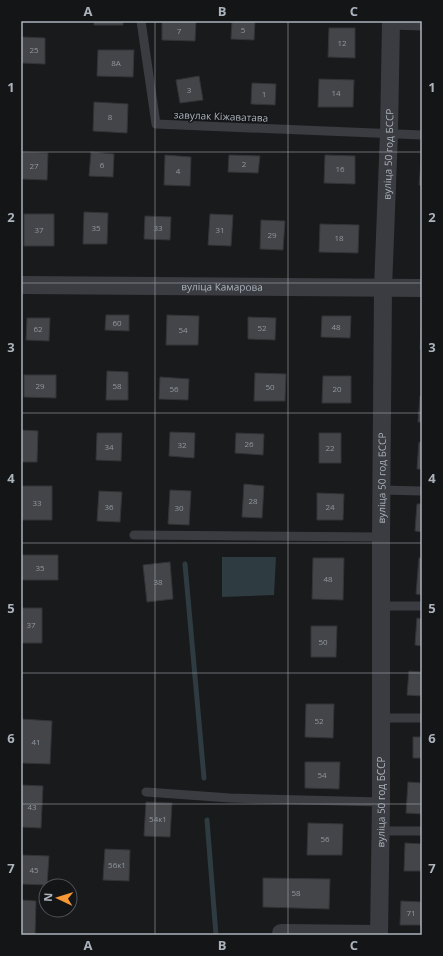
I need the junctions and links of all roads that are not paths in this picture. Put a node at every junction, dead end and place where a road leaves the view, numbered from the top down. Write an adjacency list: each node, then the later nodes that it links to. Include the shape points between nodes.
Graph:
1 (141, 21): 4 (lane, завулак Кіжаватава, via 156,124)
2 (391, 23): 3 (lane); 4 (street, вуліца 50 год БССР)
3 (422, 26)
4 (389, 133): 5 (lane); 7 (street, вуліца 50 год БССР)
5 (422, 135)
6 (21, 285): 7 (street, вуліца Камарова)
7 (384, 288): 8 (street, вуліца Камарова); 9 (street, вуліца 50 год БССР)
8 (422, 288)
9 (381, 490): 10 (lane); 12 (street, вуліца 50 год БССР)
10 (422, 491)
11 (134, 535): 12 (lane)
12 (381, 537): 13 (street, вуліца 50 год БССР)
13 (381, 606): 14 (lane); 15 (street, вуліца 50 год БССР)
14 (422, 606)
15 (381, 718): 16 (lane); 18 (street, вуліца 50 год БССР)
16 (422, 718)
17 (146, 792): 18 (lane, via 230,798)
18 (381, 802): 19 (street, вуліца 50 год БССР)
19 (381, 831): 20 (lane); 22 (street, вуліца 50 год БССР)
20 (422, 831)
21 (281, 933): 22 (street)
22 (379, 935)

